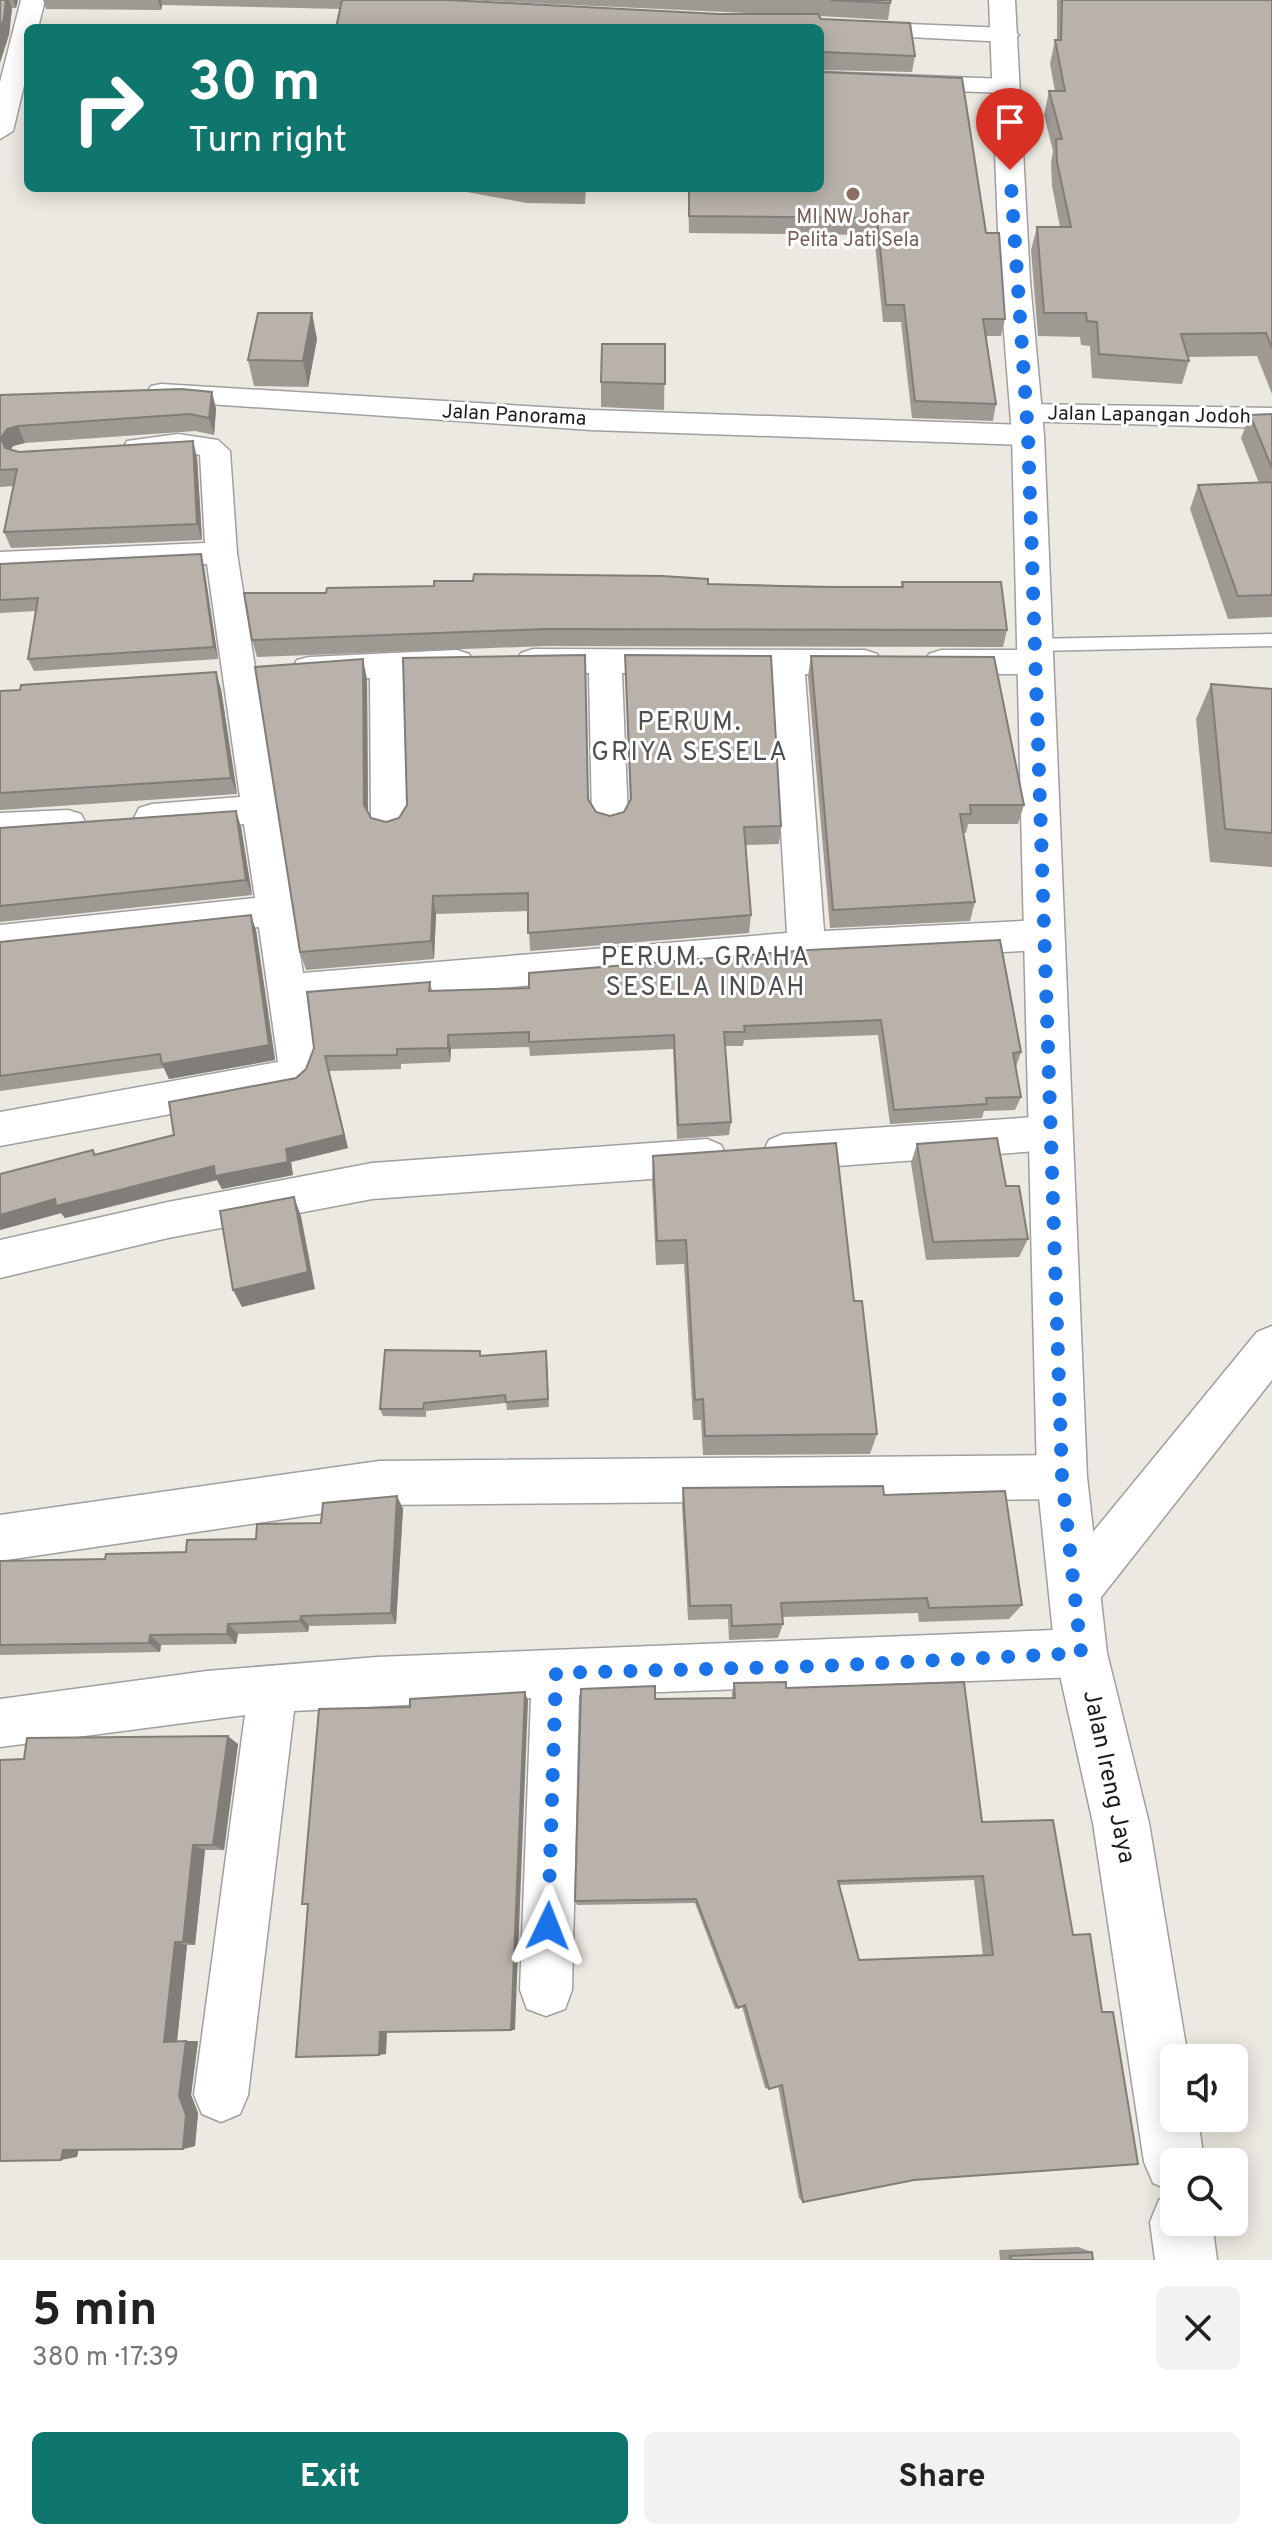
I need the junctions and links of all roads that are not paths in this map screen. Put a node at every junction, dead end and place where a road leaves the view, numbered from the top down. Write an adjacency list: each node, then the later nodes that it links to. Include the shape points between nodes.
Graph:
1 (30, 8): 2 (street)
2 (0, 18)
3 (1004, 18): 5 (street); 7 (street, Jalan Ireng Jaya)
4 (24, 27): 8 (street)
5 (837, 28)
6 (824, 79): 7 (street)
7 (1006, 86): 12 (street, Jalan Ireng Jaya)
8 (5, 89): 9 (street)
9 (0, 131)
10 (140, 394): 12 (street, Jalan Panorama, via 591,420)
11 (1272, 418): 12 (street, Jalan Lapangan Jodoh)
12 (1027, 424): 17 (street, Jalan Ireng Jaya)
13 (102, 450): 14 (street, via 195,444 215,451)
14 (221, 553): 15 (street); 21 (street)
15 (0, 563)
16 (1272, 640): 17 (lane)
17 (1033, 653): 19 (street, via 903,662); 27 (street, Jalan Ireng Jaya)
18 (605, 660): 19 (street); 20 (street); 23 (street)
19 (788, 662): 29 (street)
20 (386, 663): 21 (street); 24 (street)
21 (251, 673): 22 (street)
22 (259, 809): 25 (street); 26 (street)
23 (610, 818)
24 (389, 824)
25 (0, 827)
26 (275, 911): 28 (street); 30 (street)
27 (1043, 935): 29 (street); 32 (street, Jalan Ireng Jaya)
28 (0, 940)
29 (806, 947): 30 (street)
30 (288, 990): 31 (street, via 298,1063 285,1078)
31 (0, 1129)
32 (1050, 1133): 33 (street, via 372,1181); 35 (street, Jalan Ireng Jaya)
33 (0, 1259)
34 (1272, 1346): 37 (street)
35 (1062, 1477): 36 (street, via 379,1483); 37 (street, Jalan Ireng Jaya)
36 (0, 1538)
37 (1074, 1593): 38 (street, Jalan Ireng Jaya)
38 (1081, 1653): 39 (street); 44 (street, Jalan Ireng Jaya, via 1121,1823)
39 (556, 1673): 40 (street); 42 (street)
40 (273, 1688): 41 (street); 43 (street)
41 (0, 1723)
42 (546, 1990)
43 (221, 2095)
44 (1172, 2148)
45 (1183, 2236): 46 (street)
46 (1186, 2260)

